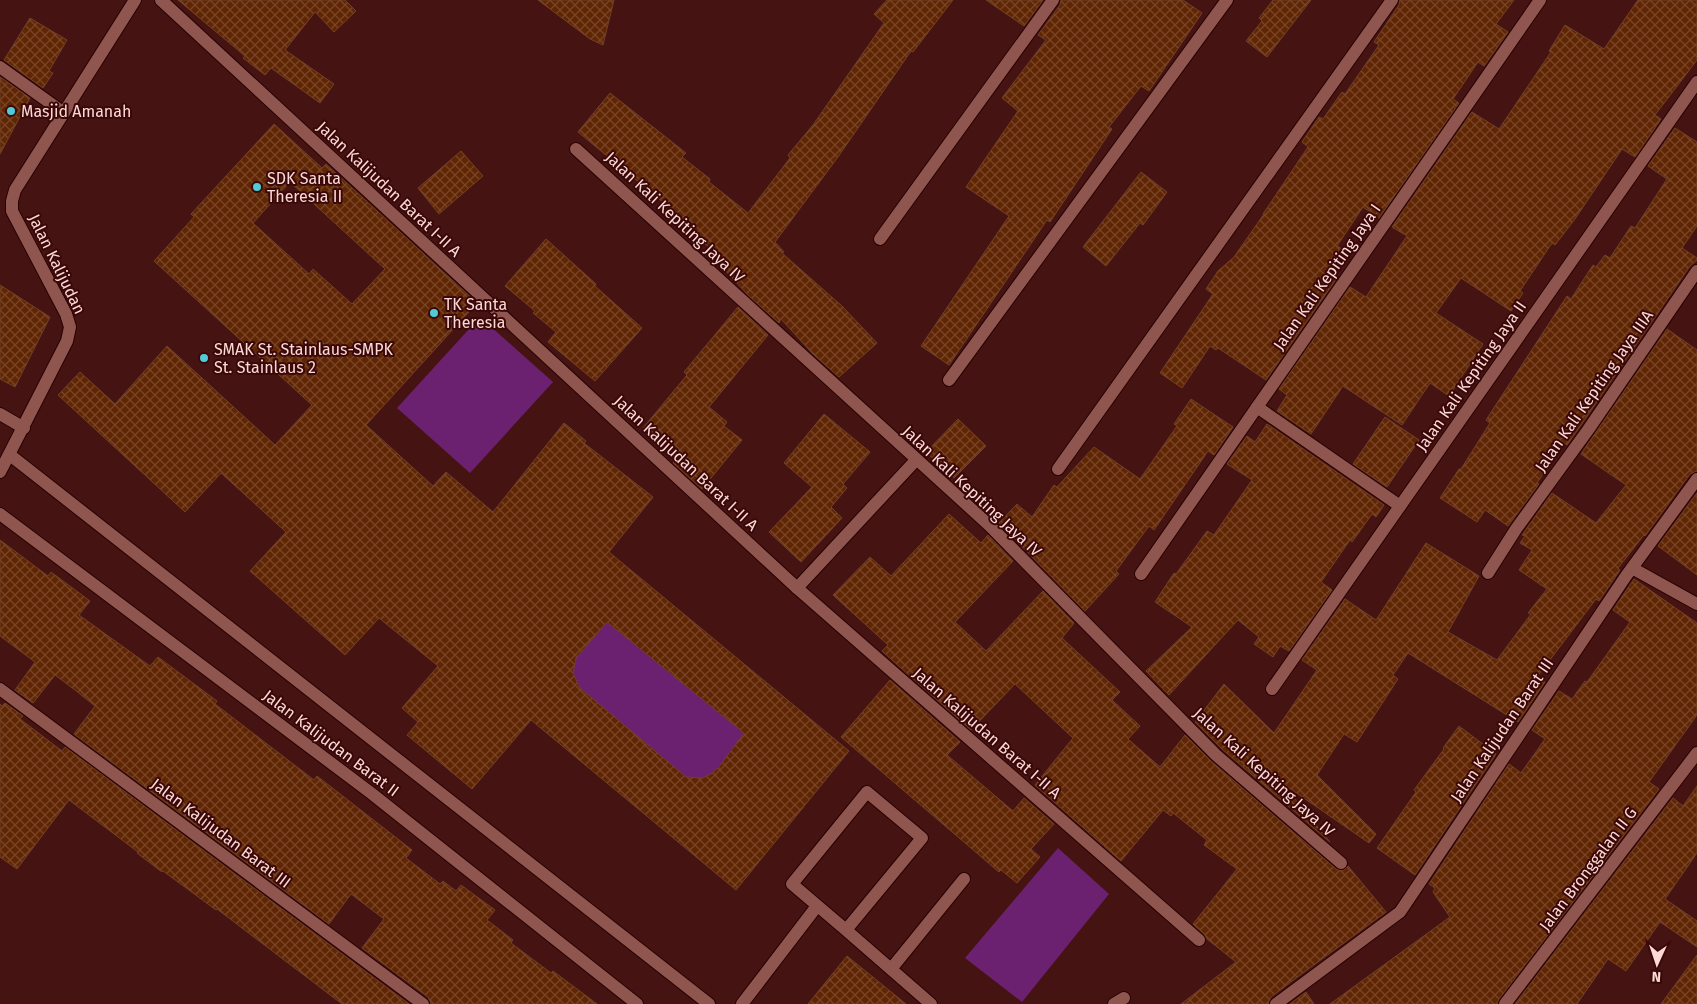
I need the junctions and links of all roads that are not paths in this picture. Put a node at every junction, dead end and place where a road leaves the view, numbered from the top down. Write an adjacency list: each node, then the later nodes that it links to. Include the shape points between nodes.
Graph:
1 (135, 0): 9 (street, Jalan Kalijudan)
2 (161, 0): 27 (street, Jalan Kalijudan Barat I-II A)
3 (1053, 0): 11 (street)
4 (1227, 0): 13 (street)
5 (1392, 0): 19 (street)
6 (1540, 0): 14 (street, Jalan Kali Kepiting Jaya I)
7 (0, 67): 9 (street)
8 (1697, 82): 22 (street, Jalan Kali Kepiting Jaya II)
9 (64, 113): 16 (street, Jalan Kalijudan, via 15,190 12,202 12,211 70,327 67,341)
10 (576, 149): 18 (street, Jalan Kali Kepiting Jaya IV)
11 (880, 238)
12 (1697, 271): 25 (street, Jalan Kali Kepiting Jaya IIIA)
13 (949, 380)
14 (1257, 407): 22 (street); 26 (street, Jalan Kali Kepiting Jaya I)
15 (0, 414): 16 (street)
16 (24, 428): 17 (street, Jalan Kalijudan)
17 (10, 454): 20 (street, Jalan Kalijudan); 40 (street)
18 (916, 460): 27 (street); 32 (street, Jalan Kali Kepiting Jaya IV, via 989,525 1216,755)
19 (1058, 469)
20 (0, 472)
21 (1697, 479): 24 (street, Jalan Kalijudan Barat III)
22 (1400, 506): 30 (street, Jalan Kali Kepiting Jaya II)
23 (1, 515): 39 (street, Jalan Kalijudan Barat II, via 371,793)
24 (1632, 568): 28 (street); 43 (street, Jalan Kalijudan Barat III, via 1400,912)
25 (1488, 572)
26 (1142, 574)
27 (797, 588): 36 (street, Jalan Kalijudan Barat I-II A)
28 (1697, 604)
29 (0, 688): 38 (street, Jalan Kalijudan Barat III)
30 (1272, 689)
31 (1697, 753): 44 (street, Jalan Bronggalan II G)
32 (1341, 863)
33 (964, 879): 37 (street)
34 (817, 906): 35 (street); 35 (street, via 792,884 867,792 922,838); 41 (street)
35 (846, 930): 37 (street)
36 (1199, 940)
37 (891, 969): 42 (street)
38 (422, 1004)
39 (637, 1004)
40 (710, 1004)
41 (742, 1004)
42 (932, 1004)
43 (1276, 1004)
44 (1506, 1004)

